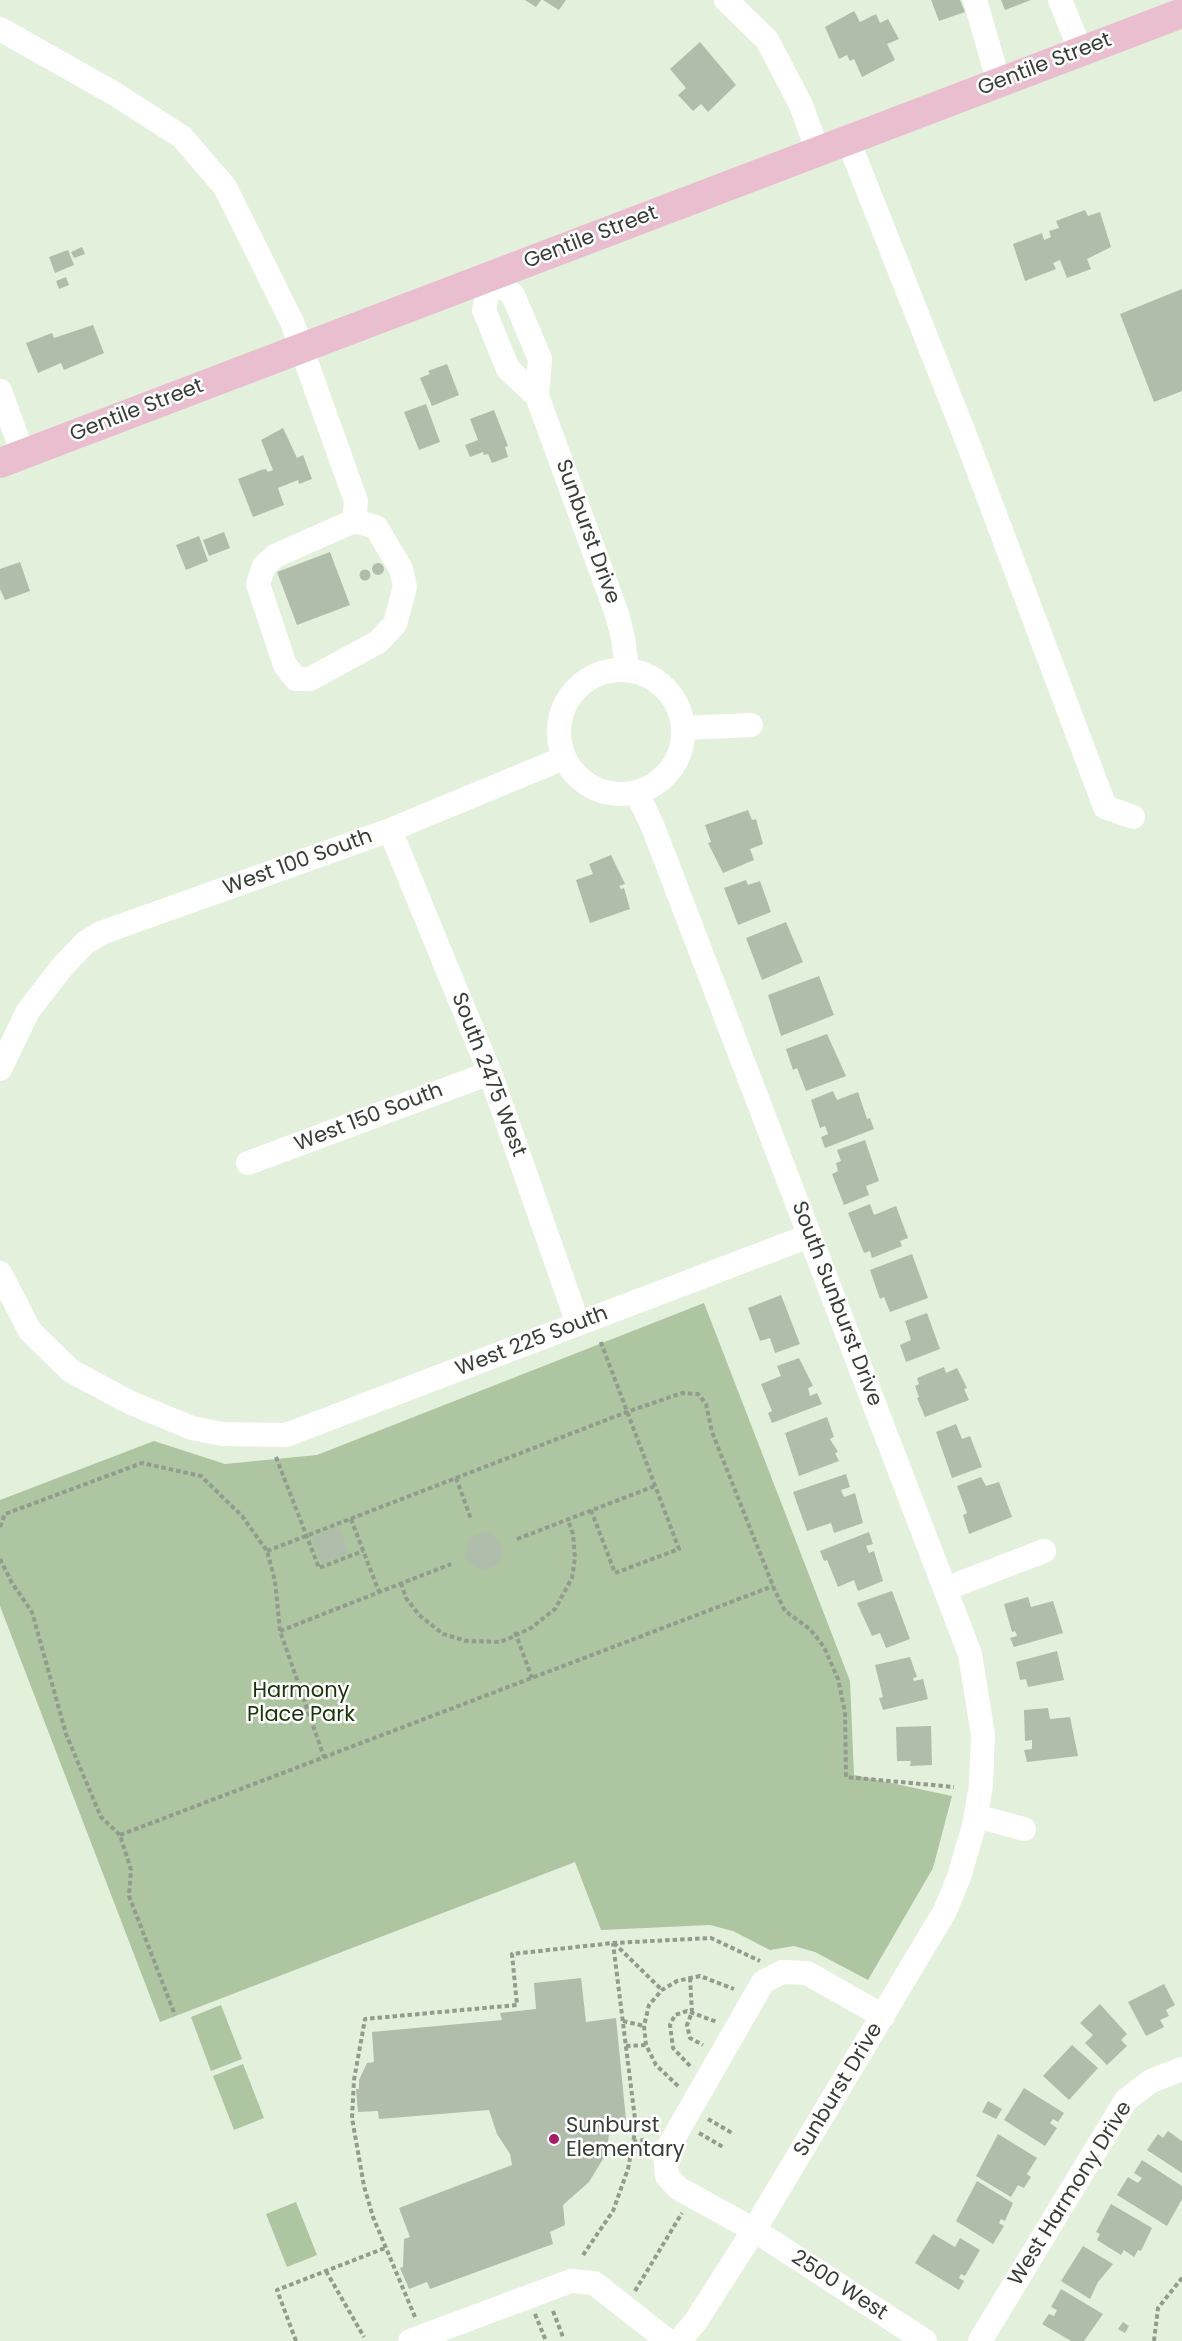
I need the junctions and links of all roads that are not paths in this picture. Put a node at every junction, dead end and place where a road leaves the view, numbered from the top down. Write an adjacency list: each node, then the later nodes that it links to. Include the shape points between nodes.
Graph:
1 (726, 0): 9 (street, via 767,39 801,105)
2 (975, 0): 7 (street)
3 (1060, 0): 6 (street)
4 (1182, 13): 6 (main road, Gentile Street)
5 (0, 29): 11 (street, via 183,137 225,187)
6 (1081, 52): 7 (main road, Gentile Street)
7 (999, 82): 8 (main road, Gentile Street)
8 (848, 140): 9 (main road, Gentile Street); 21 (street, via 968,442 1105,807)
9 (818, 152): 10 (main road, Gentile Street)
10 (491, 276): 11 (main road, Gentile Street); 13 (street, Sunburst Drive, via 513,295 540,359); 13 (street, Sunburst Drive, via 484,310 508,369)
11 (301, 348): 14 (main road, Gentile Street); 15 (street, via 356,501)
12 (0, 392): 14 (street)
13 (537, 396): 16 (street, Sunburst Drive, via 617,615)
14 (12, 458)
15 (354, 521): 15 (street, via 274,556 264,566 258,584 285,665 296,679 310,679 378,642 395,624 405,587 401,568 376,527)
16 (627, 670): 18 (street, via 660,683 680,711); 19 (street, via 605,672 586,681 570,696 561,715 559,737)
17 (751, 725): 18 (street)
18 (684, 728): 20 (street, via 681,750 672,769 656,784)
19 (564, 758): 20 (street, via 580,778 602,792); 22 (street, West 100 South)
20 (637, 793): 26 (street, South Sunburst Drive)
21 (1133, 817)
22 (390, 830): 23 (street, West 100 South, via 101,933 85,943 47,987 28,1011); 24 (street, South 2475 West)
23 (2, 1058)
24 (490, 1073): 25 (street, West 150 South); 28 (street, South 2475 West)
25 (248, 1163)
26 (809, 1236): 28 (street, West 225 South); 30 (street, South Sunburst Drive)
27 (0, 1273): 28 (street, West 225 South, via 30,1331 71,1371 131,1403 192,1428 222,1434 286,1436)
28 (578, 1324)
29 (1044, 1551): 30 (street)
30 (945, 1589): 31 (street, South Sunburst Drive, via 970,1654 983,1735)
31 (975, 1821): 32 (street); 33 (street, Sunburst Drive, via 945,1911)
32 (1024, 1829)
33 (883, 2016): 35 (street, Sunburst Drive); 35 (street, 2500 West, via 807,1973 782,1972 763,1982 665,2153 668,2176 678,2188)
34 (1182, 2069): 40 (street, West Harmony Drive, via 1151,2081 1126,2100)
35 (754, 2230): 38 (street, Sunburst Drive); 39 (street, 2500 West)
36 (410, 2341): 37 (street, via 571,2281 594,2283)
37 (668, 2341)
38 (679, 2341)
39 (924, 2341)
40 (980, 2341)

